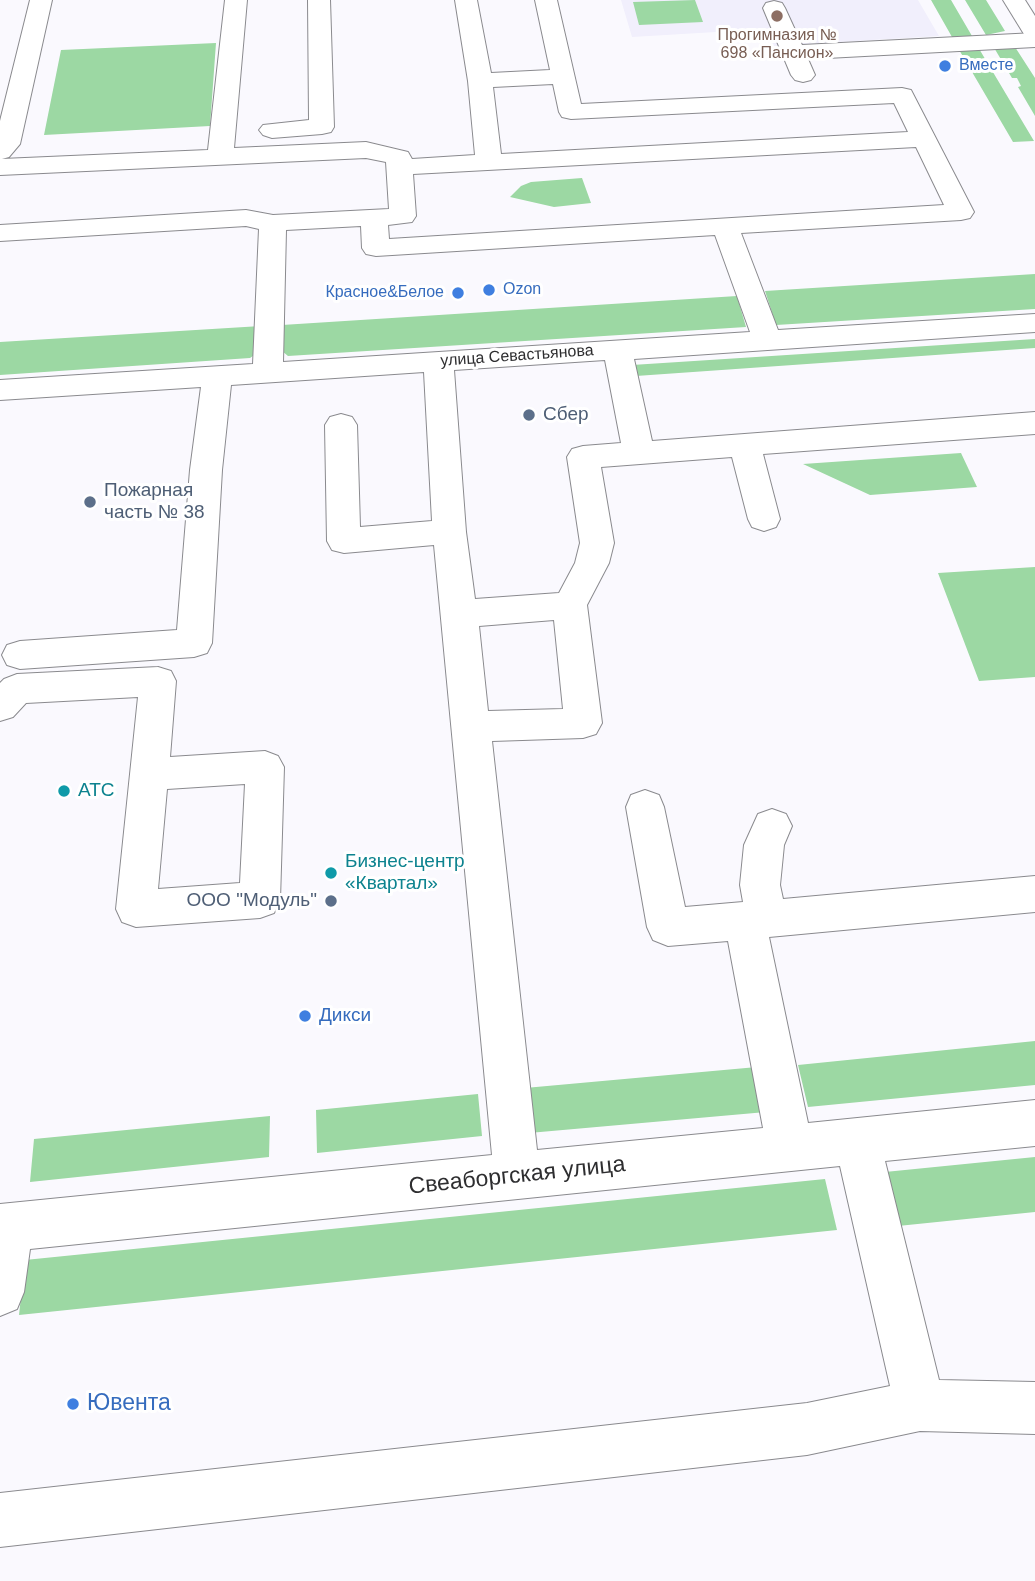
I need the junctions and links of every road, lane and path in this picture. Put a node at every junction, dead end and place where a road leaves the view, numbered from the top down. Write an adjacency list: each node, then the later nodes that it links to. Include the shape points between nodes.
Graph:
1 (41, 0): 16 (street)
2 (236, 0): 14 (street)
3 (319, 0): 14 (street, via 322,127)
4 (466, 0): 12 (street)
5 (547, 0): 11 (street)
6 (1014, 0): 8 (street)
7 (774, 8): 10 (street)
8 (1035, 34)
9 (1035, 40): 10 (street)
10 (793, 53): 13 (street)
11 (562, 76): 12 (street); 13 (street, via 571,113)
12 (480, 81): 18 (street)
13 (813, 99): 15 (street, via 902,94)
14 (224, 132): 17 (street)
15 (924, 139): 18 (street); 22 (street, via 961,212)
16 (2, 152): 17 (street)
17 (220, 158): 19 (street, via 366,150 399,157)
18 (489, 162): 19 (street)
19 (400, 167): 20 (street, via 403,216)
20 (374, 218): 21 (street); 22 (street, via 376,248)
21 (273, 223): 23 (street, via 246,218); 28 (street)
22 (725, 226): 25 (street)
23 (0, 233)
24 (1035, 323): 25 (street, улица Севастьянова)
25 (767, 340): 26 (street, улица Севастьянова)
26 (617, 349): 27 (street, улица Севастьянова); 34 (street)
27 (438, 361): 28 (street, улица Севастьянова); 36 (street)
28 (268, 372): 29 (street, улица Севастьянова)
29 (217, 376): 30 (street, улица Севастьянова); 39 (street, via 194,643)
30 (0, 390)
31 (1035, 423): 33 (street)
32 (341, 425): 36 (street, via 345,550)
33 (745, 446): 34 (street); 35 (street)
34 (639, 454): 37 (street, via 583,457 597,543)
35 (764, 519)
36 (449, 532): 38 (street)
37 (570, 605): 38 (street); 41 (street, via 583,723)
38 (460, 614): 41 (street)
39 (20, 655)
40 (0, 706): 42 (street, via 17,689 158,681)
41 (471, 727): 50 (street)
42 (149, 774): 42 (street, via 136,909 260,900 265,767)
43 (645, 807): 46 (street, via 668,927)
44 (772, 826): 46 (street, via 764,845)
45 (1035, 894): 46 (street)
46 (756, 920): 49 (street)
47 (1035, 1123): 48 (street, Свеаборгская улица)
48 (858, 1141): 49 (street, Свеаборгская улица); 53 (street)
49 (790, 1148): 50 (street, Свеаборгская улица)
50 (517, 1175): 51 (street, Свеаборгская улица)
51 (5, 1227): 52 (street)
52 (0, 1292)
53 (920, 1405): 54 (street); 55 (street, via 807,1429)
54 (1035, 1408)
55 (0, 1520)

